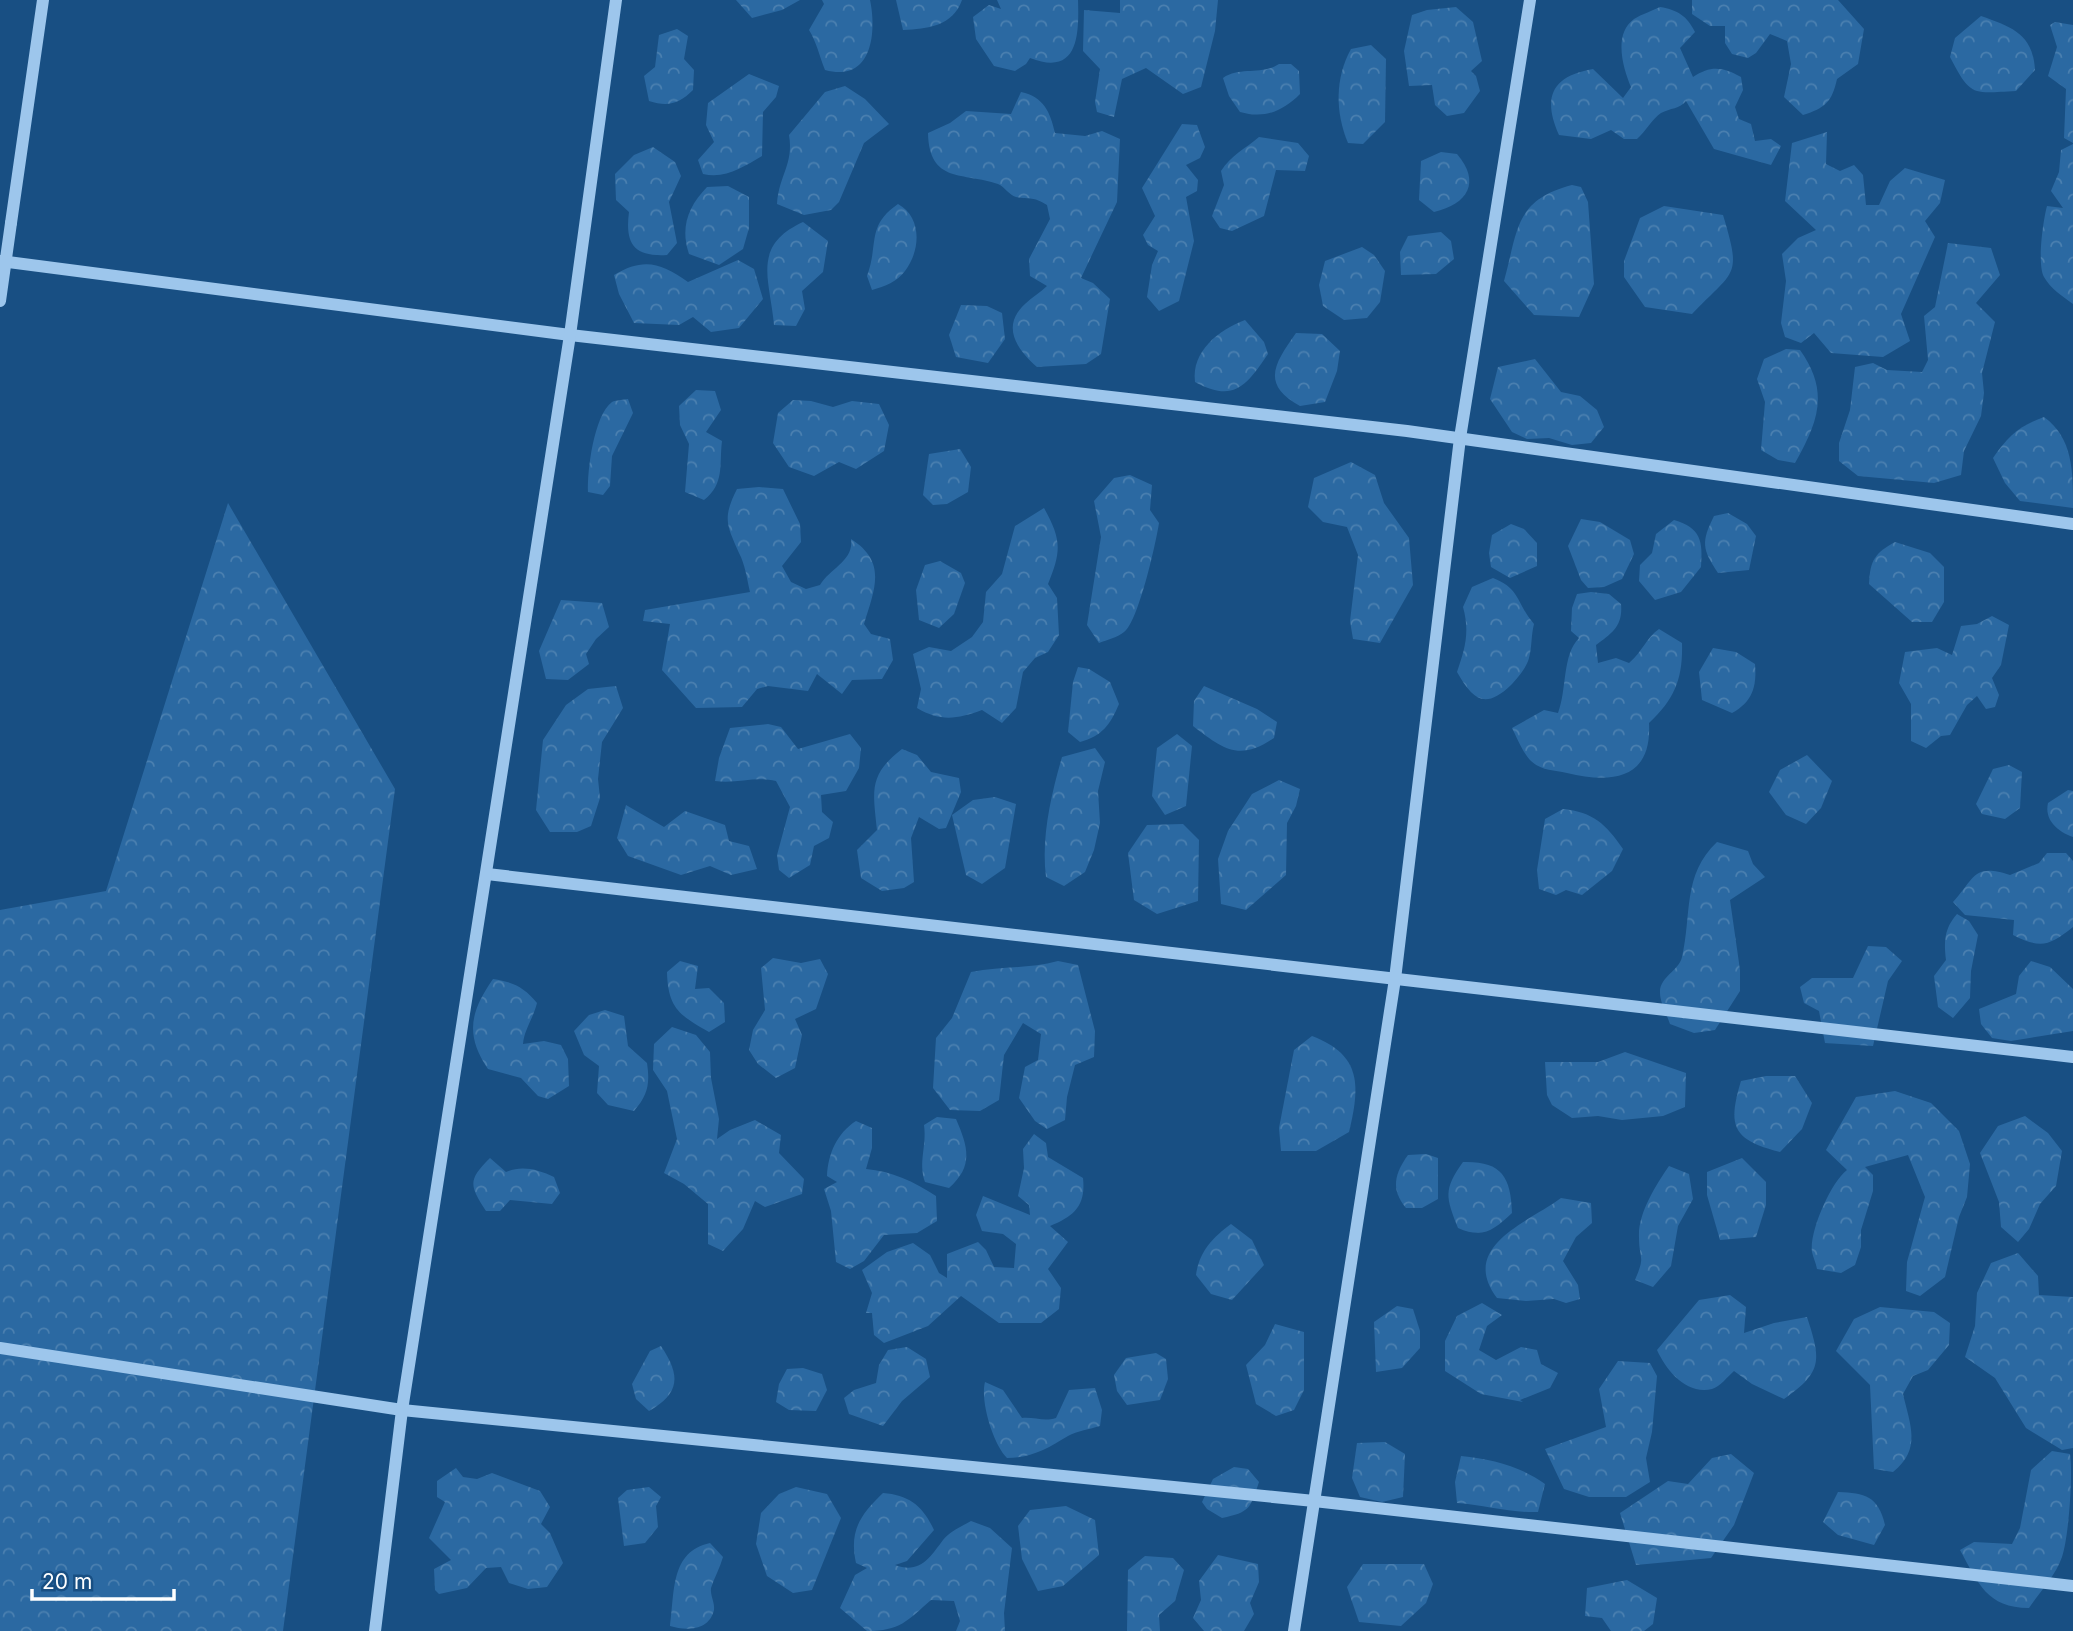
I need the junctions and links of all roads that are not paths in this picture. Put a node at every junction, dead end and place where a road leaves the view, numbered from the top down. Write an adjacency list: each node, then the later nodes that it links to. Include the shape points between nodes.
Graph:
1 (43, 0): 5 (street, bridge)
2 (616, 0): 6 (street)
3 (1530, 0): 7 (street)
4 (0, 261): 6 (street)
5 (0, 302)
6 (570, 335): 7 (street); 9 (street)
7 (1460, 438): 8 (street); 10 (street)
8 (2073, 524)
9 (487, 874): 10 (street); 13 (street)
10 (1395, 979): 11 (street); 14 (street)
11 (2073, 1057)
12 (0, 1348): 13 (street)
13 (402, 1410): 14 (street); 16 (street)
14 (1314, 1502): 15 (street); 17 (street)
15 (2073, 1586)
16 (374, 1631)
17 (1294, 1631)

